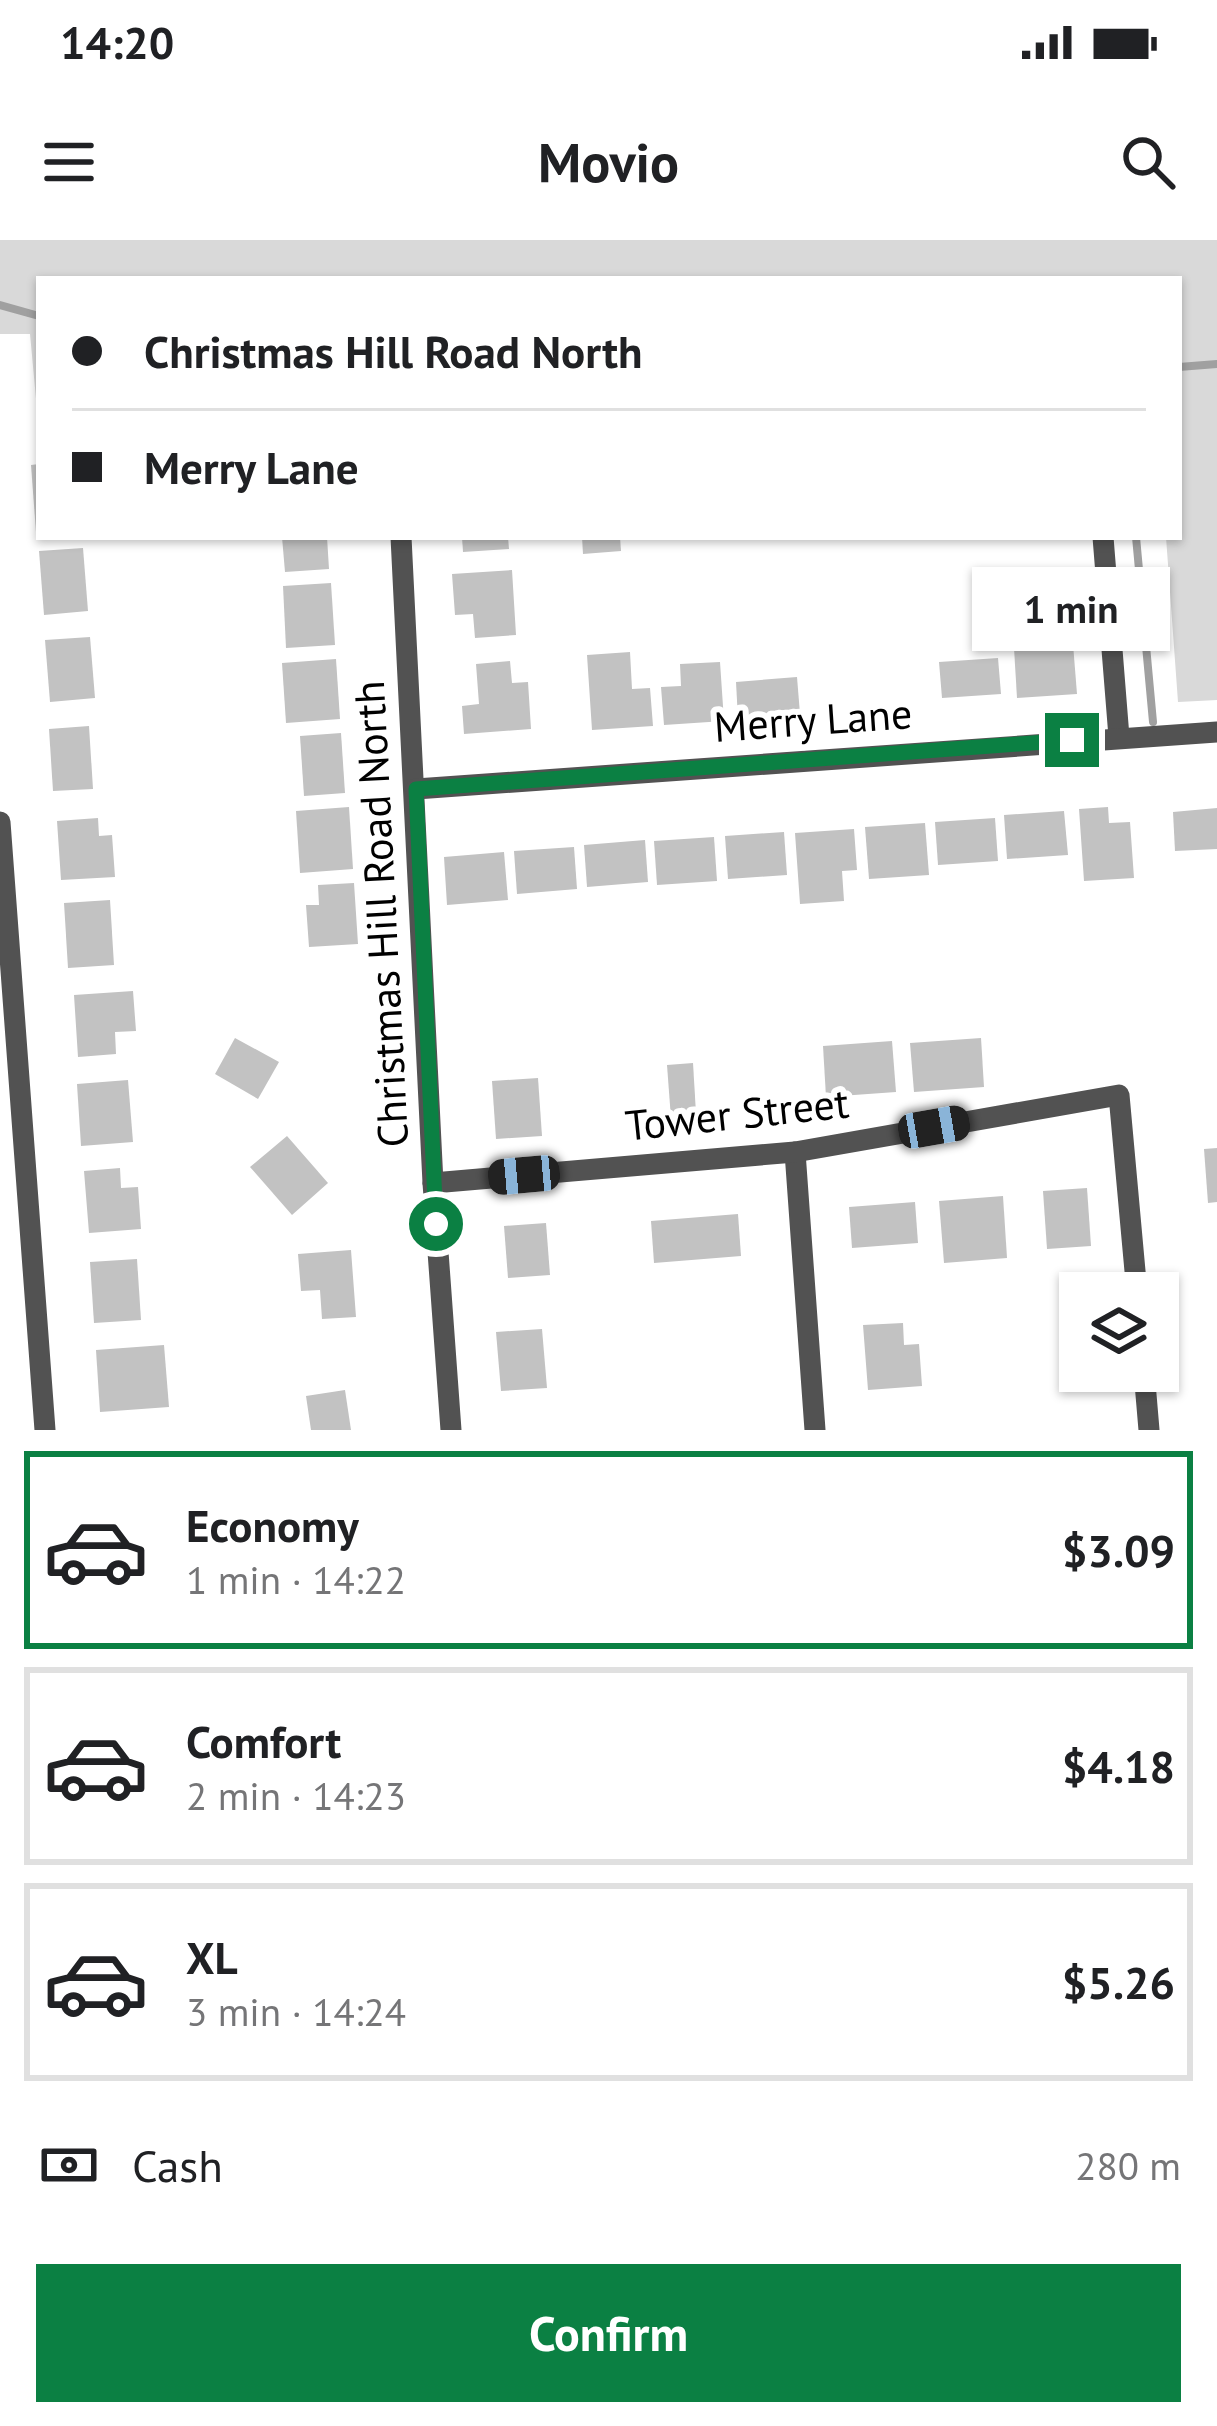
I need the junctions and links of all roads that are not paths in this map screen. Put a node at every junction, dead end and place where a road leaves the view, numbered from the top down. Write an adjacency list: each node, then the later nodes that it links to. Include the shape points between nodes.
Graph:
1 (400, 540): 5 (street, Christmas Hill Road North)
2 (1103, 540): 4 (street)
3 (1217, 732): 4 (street, Merry Lane)
4 (1119, 737): 5 (street, Merry Lane)
5 (416, 789): 8 (street, Christmas Hill Road North)
6 (0, 822): 11 (street)
7 (795, 1151): 8 (street, Tower Street); 9 (street, Tower Street, via 1119,1095); 13 (street)
8 (433, 1183): 12 (street, Christmas Hill Road North)
9 (1134, 1272)
10 (1146, 1392): 14 (street)
11 (45, 1430)
12 (451, 1430)
13 (815, 1430)
14 (1149, 1430)

